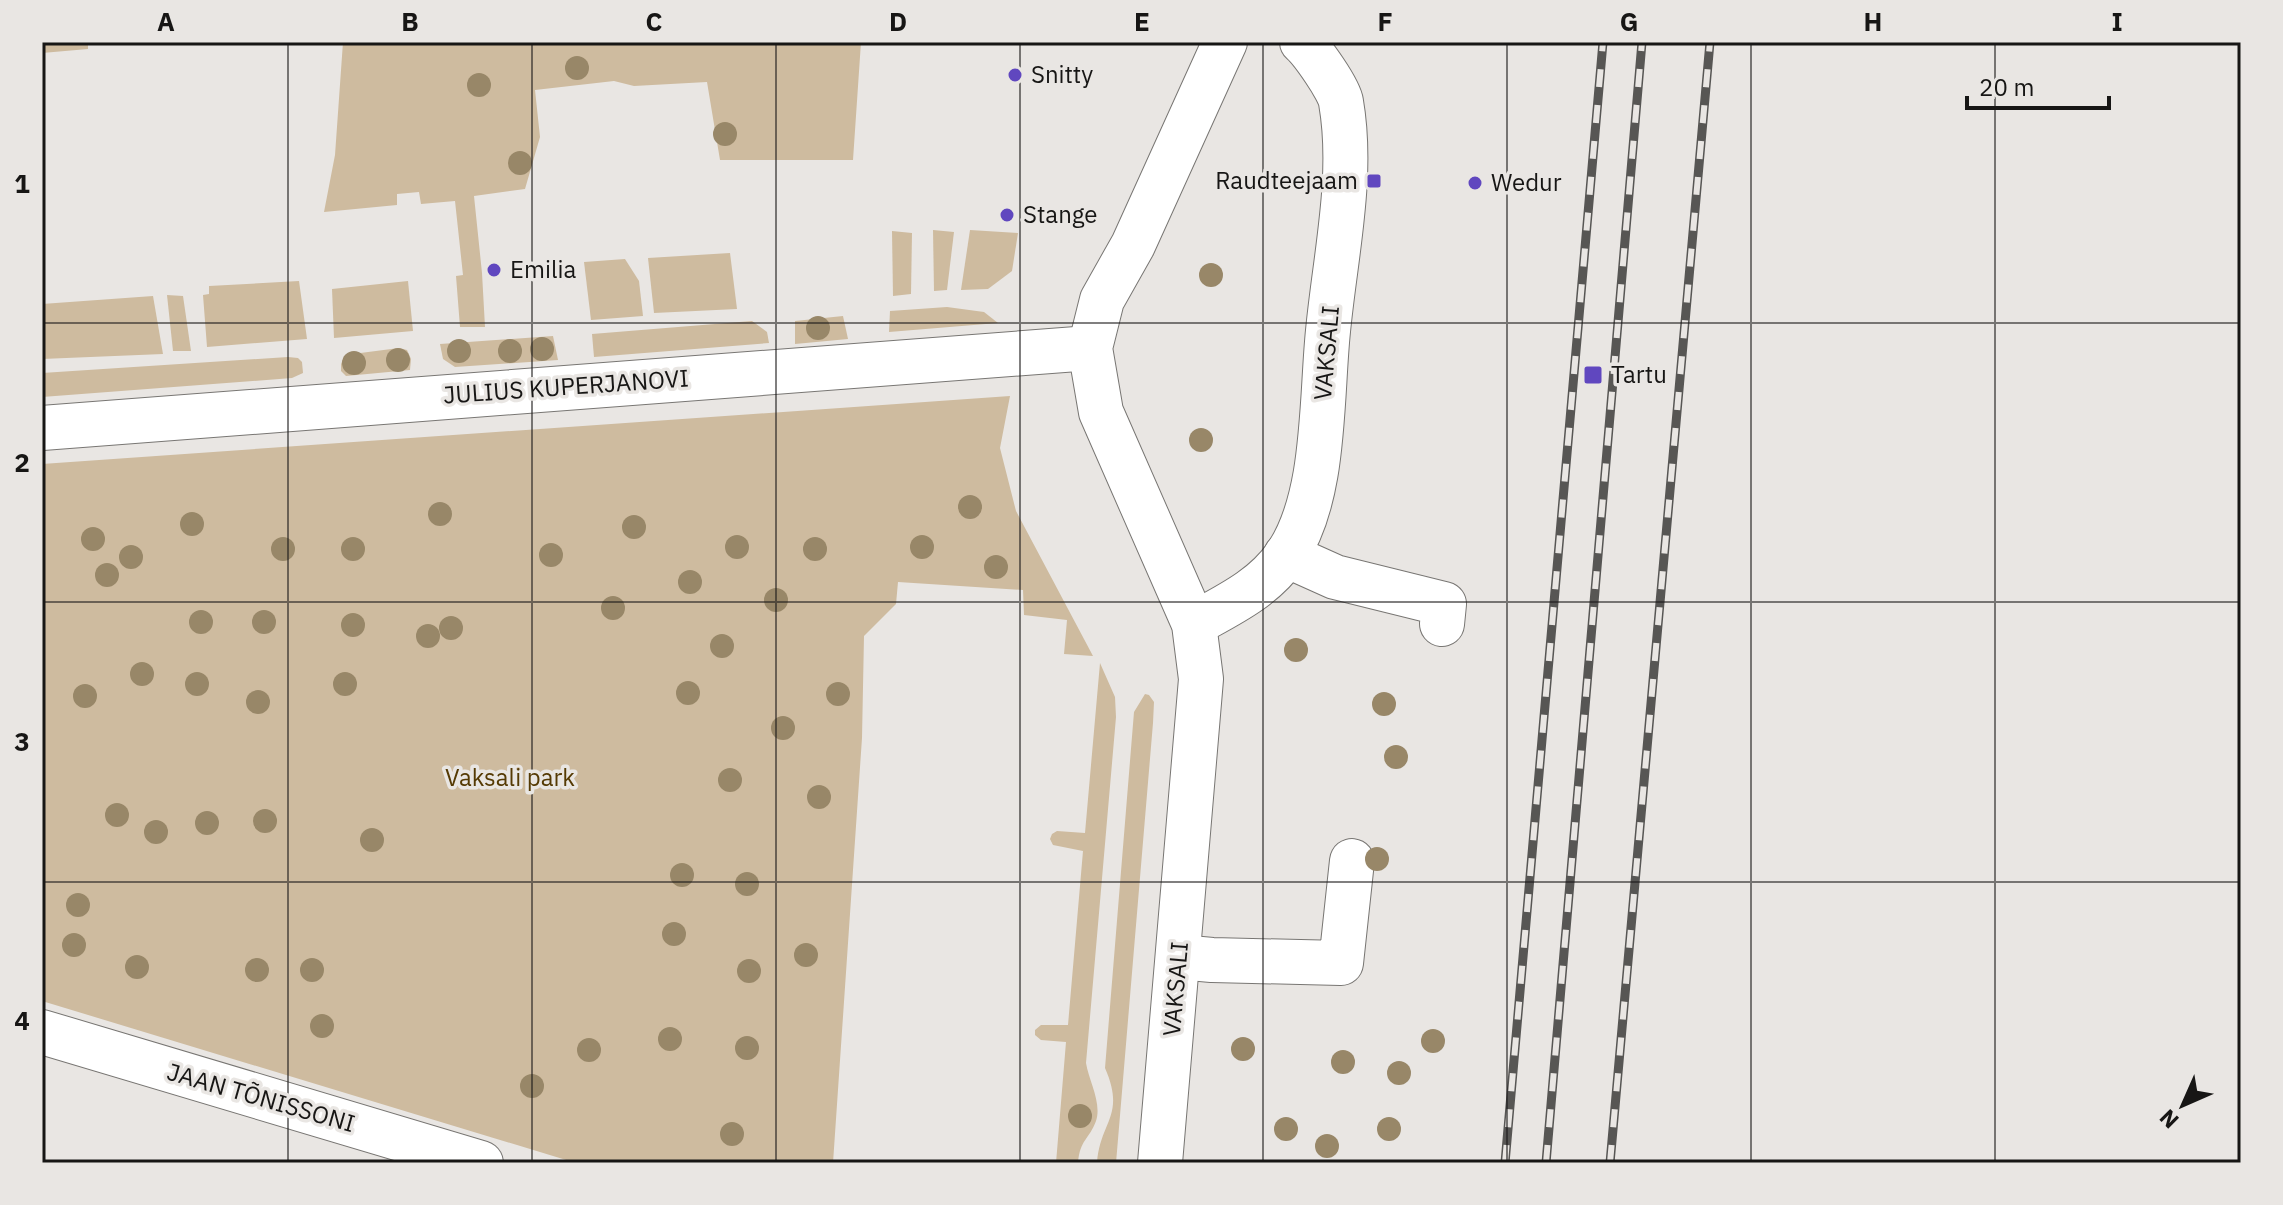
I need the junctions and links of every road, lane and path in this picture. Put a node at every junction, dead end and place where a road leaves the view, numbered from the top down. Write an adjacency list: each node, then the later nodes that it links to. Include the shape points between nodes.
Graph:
1 (1225, 42): 3 (street, VAKSALI, via 1133,245 1102,300)
2 (1302, 42): 5 (street, VAKSALI, via 1341,98 1347,164 1320,443 1306,510)
3 (1090, 348): 4 (street, JULIUS KUPERJANOVI); 6 (street, VAKSALI, via 1101,412)
4 (42, 428)
5 (1286, 555): 6 (street, VAKSALI, via 1255,589); 7 (street, via 1335,577 1444,604)
6 (1194, 624): 9 (street, VAKSALI, via 1201,679)
7 (1442, 624)
8 (1352, 861): 9 (street, via 1341,963)
9 (1179, 957): 12 (street, VAKSALI)
10 (42, 1032): 11 (street, JAAN TÕNISSONI)
11 (481, 1163)
12 (1160, 1163)

